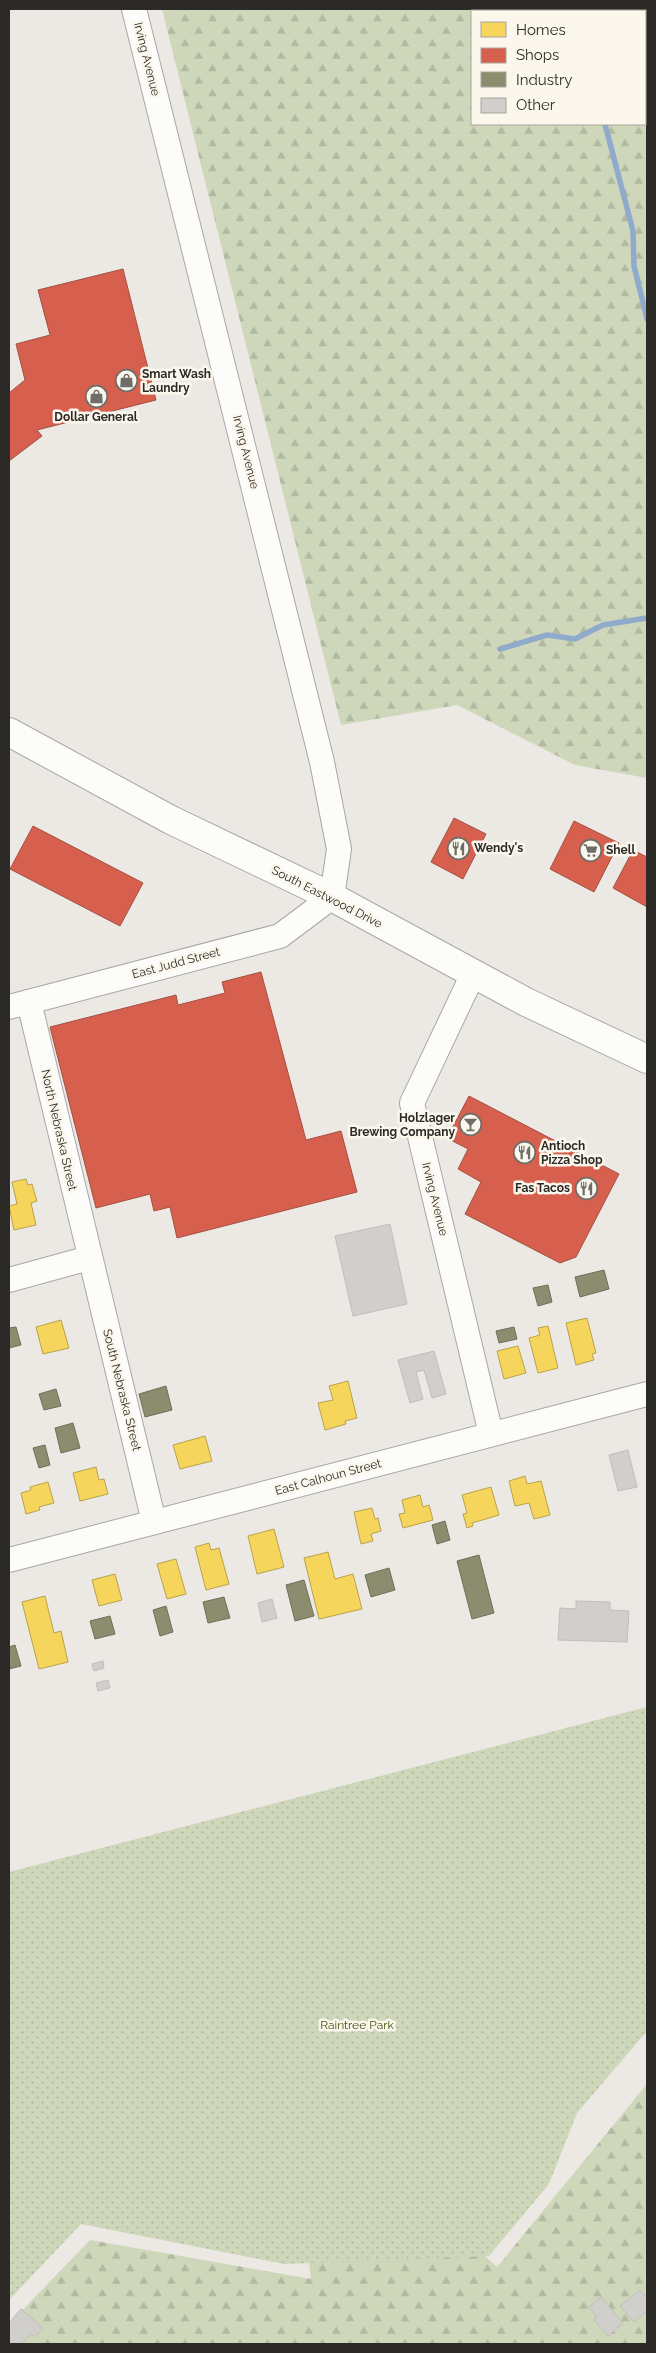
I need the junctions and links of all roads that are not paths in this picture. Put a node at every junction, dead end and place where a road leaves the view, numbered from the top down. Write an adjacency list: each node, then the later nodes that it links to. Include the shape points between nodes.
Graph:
1 (134, 9): 3 (street, Irving Avenue, via 322,762 339,849)
2 (9, 732): 3 (main road, South Eastwood Drive, via 171,820)
3 (332, 897): 4 (main road, South Eastwood Drive); 5 (street, East Judd Street, via 280,936)
4 (473, 974): 6 (main road, South Eastwood Drive); 10 (street, Irving Avenue, via 412,1103)
5 (19, 1005): 7 (street, North Nebraska Street)
6 (647, 1059)
7 (90, 1258): 8 (street); 11 (street, South Nebraska Street)
8 (9, 1280)
9 (647, 1394): 10 (street, East Calhoun Street)
10 (491, 1434): 11 (street, East Calhoun Street)
11 (154, 1522): 12 (street, East Calhoun Street)
12 (9, 1560)

